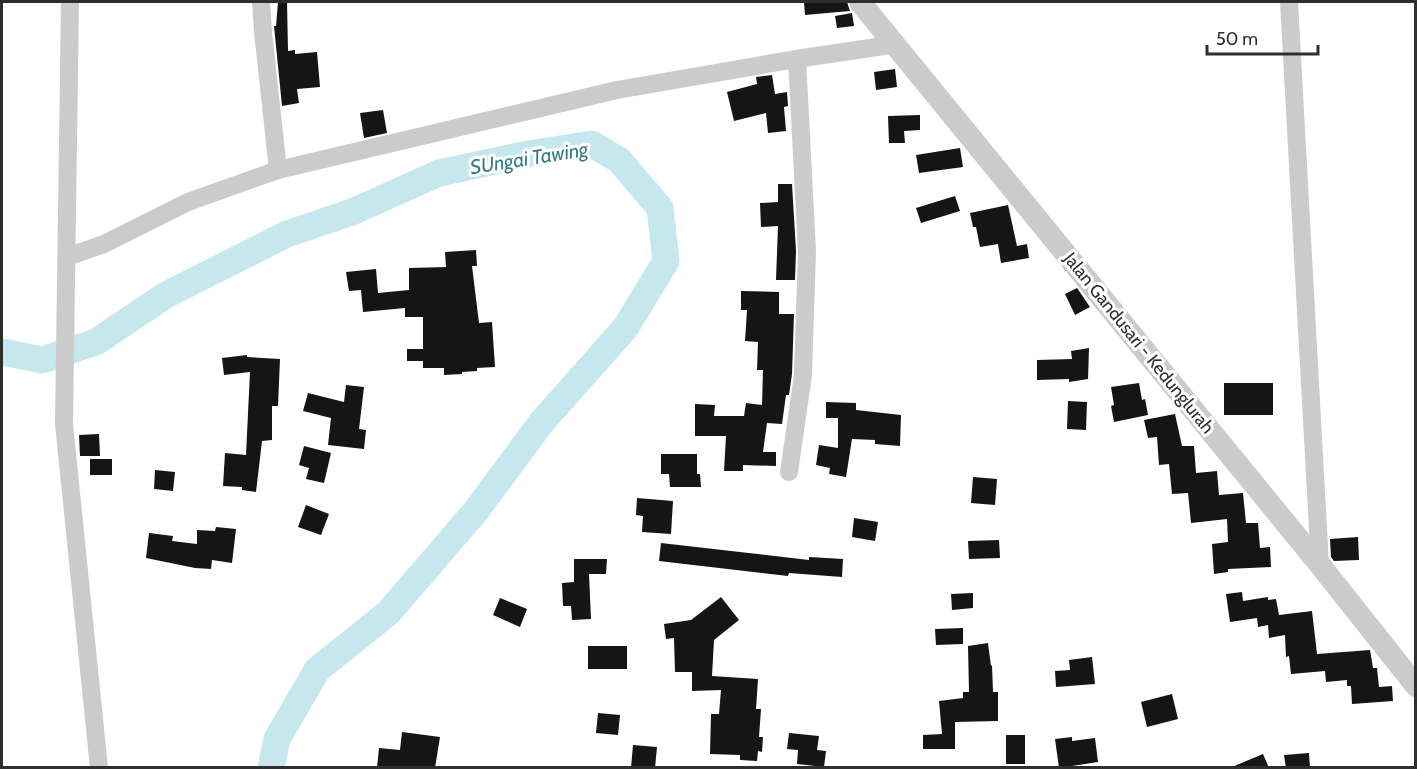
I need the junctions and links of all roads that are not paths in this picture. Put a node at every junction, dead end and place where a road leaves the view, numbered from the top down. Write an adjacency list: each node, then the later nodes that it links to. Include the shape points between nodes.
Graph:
1 (70, 2): 8 (street)
2 (261, 2): 7 (street)
3 (860, 2): 5 (street, Jalan Gandusari - Kedunglurah)
4 (1289, 2): 10 (street)
5 (897, 44): 6 (street); 10 (street, Jalan Gandusari - Kedunglurah)
6 (797, 59): 7 (street, via 617,90); 9 (street, via 807,251 803,375)
7 (278, 170): 8 (street, via 188,202 104,244)
8 (67, 257): 12 (street, via 64,424)
9 (789, 472)
10 (1320, 565): 11 (street, Jalan Gandusari - Kedunglurah)
11 (1416, 686)
12 (99, 768)

